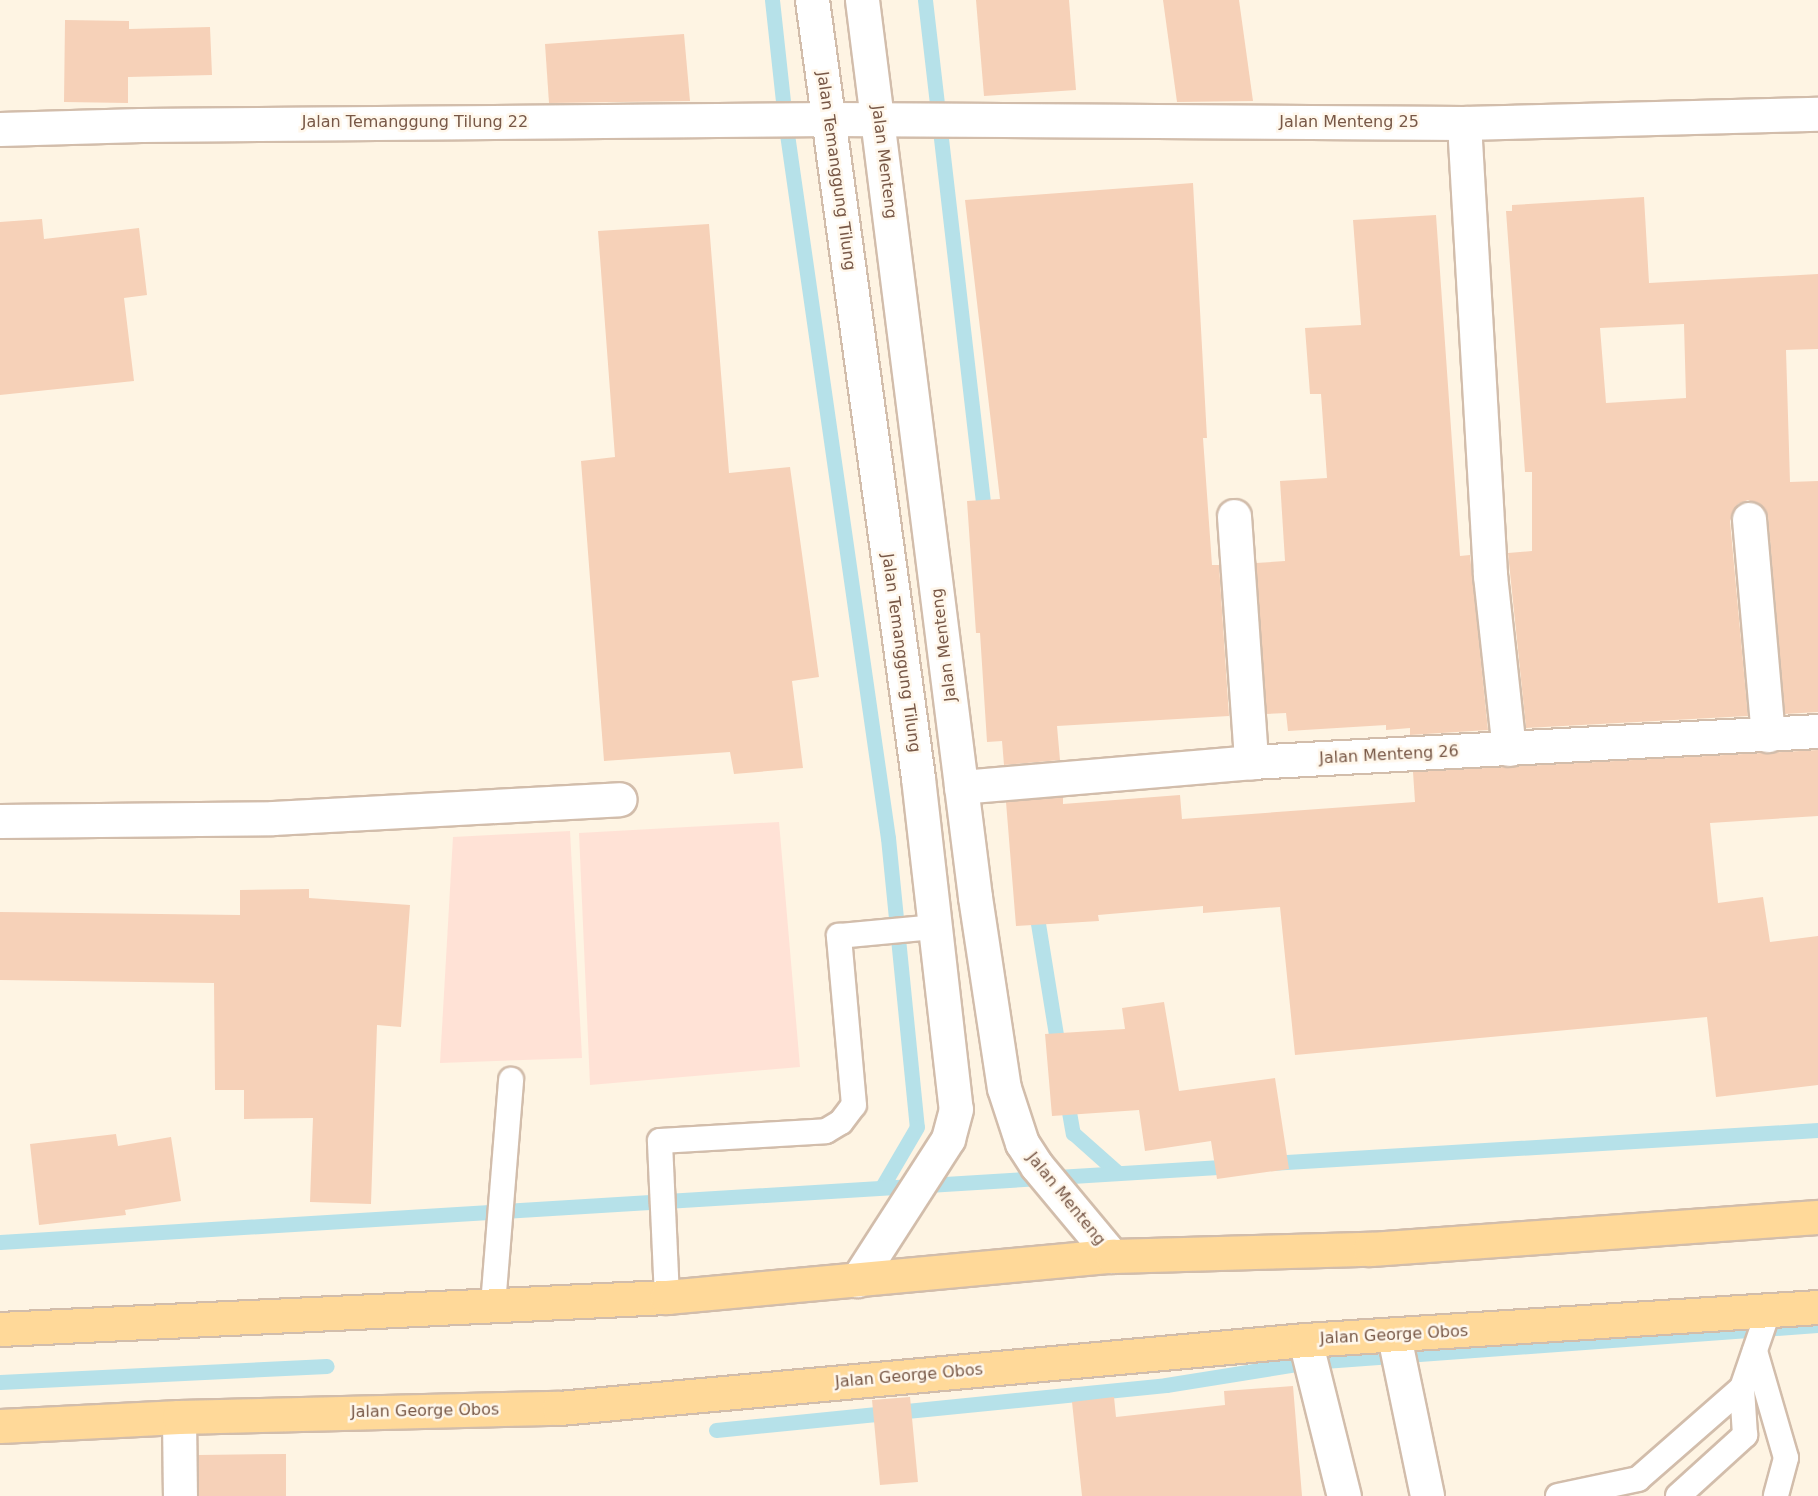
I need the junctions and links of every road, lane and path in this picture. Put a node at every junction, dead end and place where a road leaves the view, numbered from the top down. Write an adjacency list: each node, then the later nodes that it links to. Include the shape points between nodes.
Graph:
1 (812, 0): 4 (street, Jalan Temanggung Tilung)
2 (862, 0): 5 (street, Jalan Menteng)
3 (1818, 114): 6 (street, Jalan Menteng 25)
4 (830, 119): 5 (street, Jalan Temanggung Tilung 22); 7 (street, Jalan Temanggung Tilung 22); 17 (street, Jalan Temanggung Tilung)
5 (880, 120): 6 (street, Jalan Menteng 25); 14 (street, Jalan Menteng)
6 (1464, 123): 12 (street, via 1490,575)
7 (0, 129)
8 (1234, 516): 13 (street)
9 (1749, 519): 11 (street)
10 (1818, 731): 11 (street, Jalan Menteng 26)
11 (1768, 735): 12 (street, Jalan Menteng 26)
12 (1509, 749): 13 (street, Jalan Menteng 26)
13 (1251, 762): 14 (street, Jalan Menteng 26)
14 (961, 787): 20 (street, Jalan Menteng, via 1004,1088 1023,1143 1037,1166)
15 (619, 799): 16 (street, via 273,818)
16 (0, 821)
17 (935, 927): 21 (street, Jalan Temanggung Tilung, via 956,1109 948,1139); 22 (lane, via 839,936 854,1105 841,1122 826,1131 660,1141)
18 (511, 1080): 23 (lane)
19 (1818, 1217): 20 (main road, via 1370,1249)
20 (1112, 1256): 21 (main road)
21 (857, 1280): 22 (main road)
22 (667, 1297): 23 (main road)
23 (493, 1305): 26 (main road)
24 (1818, 1307): 25 (main road, Jalan George Obos)
25 (1768, 1312): 27 (main road, Jalan George Obos); 29 (lane)
26 (0, 1329)
27 (1394, 1336): 28 (main road, Jalan George Obos); 35 (street)
28 (1305, 1340): 31 (main road, Jalan George Obos, via 560,1408); 34 (street)
29 (1755, 1351): 30 (lane); 38 (lane, via 1786,1458)
30 (1742, 1388): 36 (lane, via 1638,1479); 37 (lane, via 1745,1435)
31 (179, 1417): 32 (main road, Jalan George Obos); 33 (street)
32 (0, 1426)
33 (180, 1496)
34 (1344, 1496)
35 (1427, 1496)
36 (1558, 1496)
37 (1678, 1496)
38 (1776, 1496)

